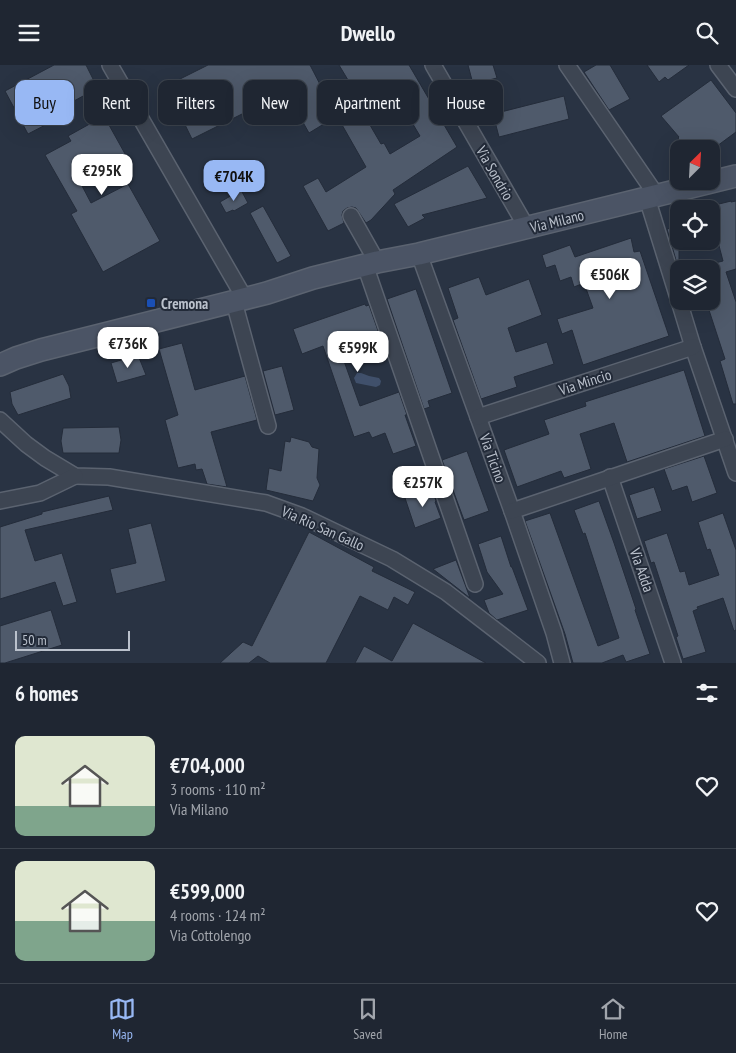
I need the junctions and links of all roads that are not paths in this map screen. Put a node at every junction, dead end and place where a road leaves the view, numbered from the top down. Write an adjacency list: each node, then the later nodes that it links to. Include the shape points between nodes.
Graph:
1 (110, 65): 13 (street)
2 (433, 65): 9 (street, Via Sondrio)
3 (567, 65): 7 (street)
4 (718, 65): 5 (street)
5 (736, 89)
6 (736, 177): 7 (street, Via Milano)
7 (652, 197): 9 (street, Via Milano); 12 (street)
8 (351, 217): 11 (street)
9 (527, 228): 10 (street, Via Milano)
10 (419, 254): 11 (street, Via Milano); 17 (street, Via Ticino)
11 (371, 263): 13 (street, Via Milano); 26 (street)
12 (670, 266)
13 (240, 300): 16 (street, Via Milano, via 41,350); 19 (street)
14 (682, 310): 15 (street)
15 (693, 347): 17 (street, Via Mincio); 20 (street)
16 (0, 365)
17 (478, 417): 25 (street, Via Ticino)
18 (0, 420): 22 (street, via 39,453)
19 (268, 425)
20 (725, 439): 21 (street); 23 (street)
21 (736, 473)
22 (75, 476): 24 (street, Via Rio San Gallo, via 40,493); 27 (street, Via Rio San Gallo, via 110,477 266,503 302,516 392,559 446,592)
23 (610, 477): 25 (street); 29 (street, Via Adda)
24 (0, 501)
25 (512, 511): 28 (street, Via Ticino)
26 (475, 584)
27 (538, 663)
28 (562, 663)
29 (674, 663)

